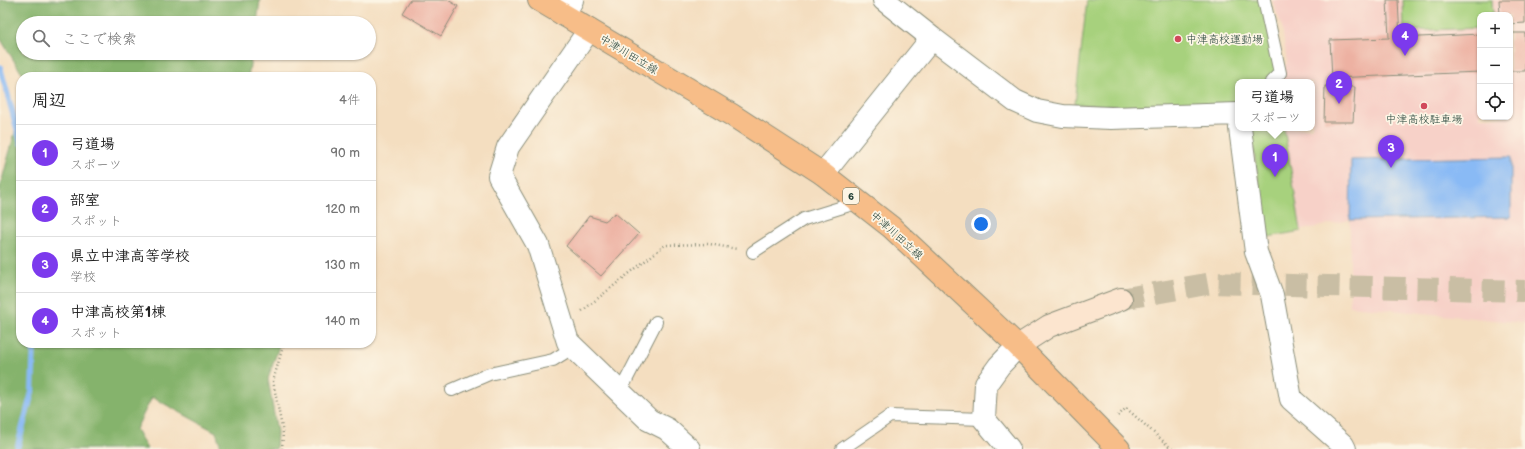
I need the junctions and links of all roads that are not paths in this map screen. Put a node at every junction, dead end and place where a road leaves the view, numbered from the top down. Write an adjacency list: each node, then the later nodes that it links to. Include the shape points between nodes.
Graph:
1 (539, 0): 4 (main road, 中津川田立線 / 6)
2 (884, 0): 6 (street)
3 (1264, 0): 7 (lane, via 1280,73)
4 (568, 8): 5 (main road, 中津川田立線 / 6)
5 (589, 30): 10 (main road, 中津川田立線 / 6, via 732,115); 16 (street, via 508,147 499,176 538,245 568,342)
6 (932, 38): 8 (street, via 1015,101 1037,111 1063,116 1111,118); 10 (street)
7 (1274, 79)
8 (1235, 114)
9 (1240, 131): 24 (street, via 1256,252 1272,295 1291,399)
10 (823, 174): 11 (main road, 中津川田立線 / 6)
11 (859, 202): 12 (lane, via 804,219); 15 (main road, 中津川田立線 / 6, via 891,227)
12 (753, 252)
13 (1121, 299): 15 (street, via 1049,326)
14 (656, 322): 18 (lane)
15 (1018, 346): 19 (street, via 986,384); 23 (main road, 中津川田立線 / 6)
16 (574, 347): 17 (lane, via 553,360 489,374); 18 (street)
17 (452, 390)
18 (620, 392): 20 (street, via 649,420 667,429)
19 (984, 419): 21 (lane, via 890,416); 22 (street)
20 (689, 449)
21 (842, 449)
22 (1009, 449)
23 (1119, 449)
24 (1345, 449)

